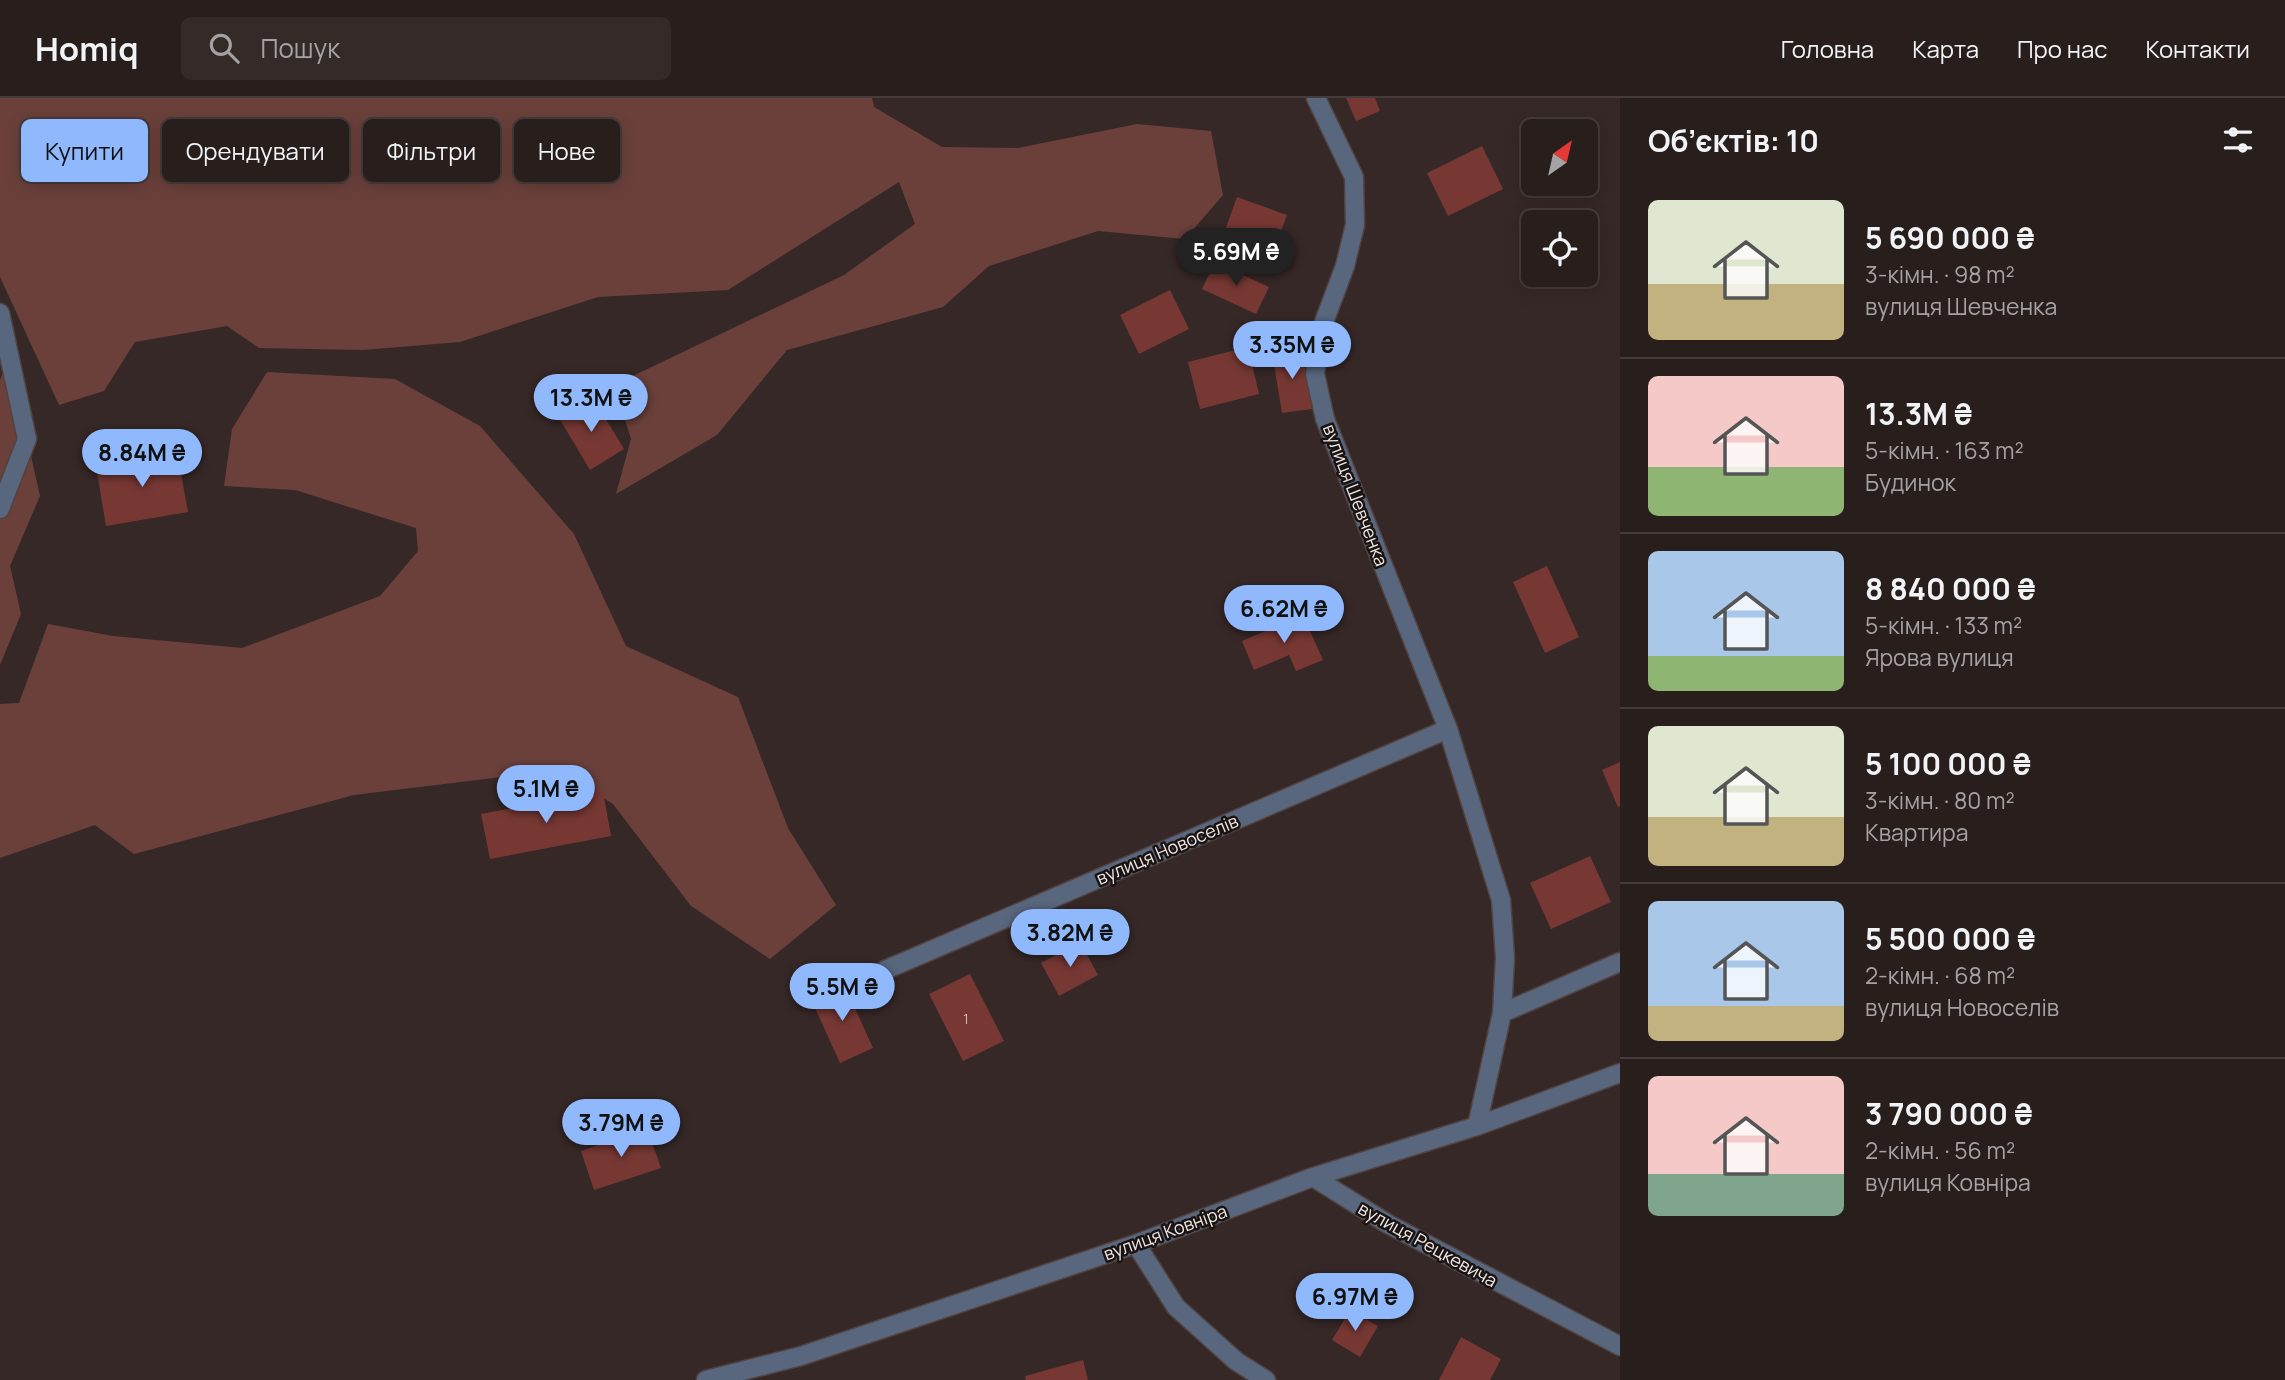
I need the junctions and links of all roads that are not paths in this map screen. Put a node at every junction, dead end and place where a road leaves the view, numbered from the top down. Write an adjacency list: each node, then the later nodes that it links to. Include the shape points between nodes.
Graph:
1 (1316, 98): 4 (street, вулиця Шевченка, via 1354,177 1355,225 1321,330 1315,374 1325,419)
2 (0, 313): 3 (street, via 27,439)
3 (0, 509)
4 (1448, 729): 6 (street, вулиця Новоселів); 7 (street, вулиця Шевченка, via 1501,900)
5 (1620, 962): 7 (street)
6 (886, 970)
7 (1502, 1013): 9 (street, вулиця Шевченка)
8 (1620, 1073): 9 (street, вулиця Ковніра)
9 (1477, 1126): 10 (street, вулиця Ковніра)
10 (1313, 1177): 11 (street, вулиця Ковніра); 12 (street, вулиця Рецкевича, via 1388,1224)
11 (1136, 1244): 13 (street, вулиця Ковніра, via 801,1356); 14 (street, via 1175,1307 1236,1361)
12 (1620, 1346)
13 (706, 1380)
14 (1266, 1380)

